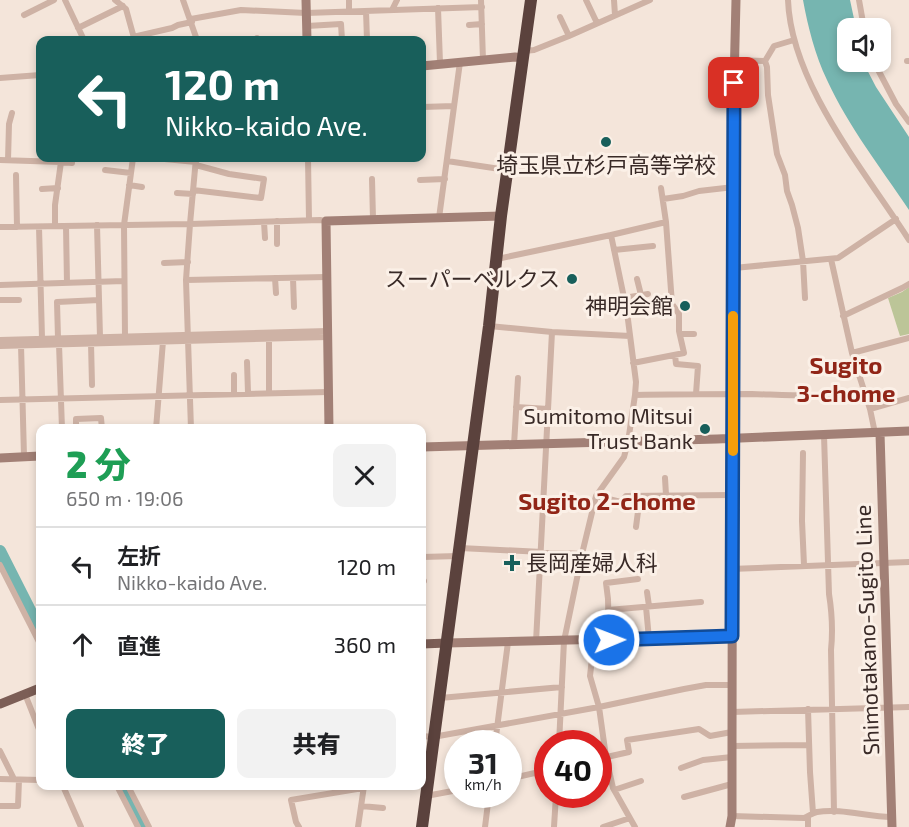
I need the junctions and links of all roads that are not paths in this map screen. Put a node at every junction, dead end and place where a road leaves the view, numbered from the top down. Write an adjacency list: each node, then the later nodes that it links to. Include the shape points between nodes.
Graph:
1 (54, 0): 25 (street)
2 (65, 0): 34 (street)
3 (115, 0): 18 (street)
4 (183, 0): 29 (street)
5 (306, 0): 24 (street)
6 (349, 0): 22 (street)
7 (397, 0): 21 (street)
8 (448, 0): 20 (street)
9 (531, 0): 44 (highway)
10 (586, 0): 30 (street)
11 (614, 0): 26 (street)
12 (650, 0): 17 (street)
13 (736, 0): 46 (street)
14 (788, 0): 43 (street)
15 (859, 0): 28 (street)
16 (481, 3): 20 (street); 31 (street)
17 (632, 4): 26 (street)
18 (123, 6): 34 (street); 36 (street)
19 (438, 8): 20 (street); 21 (street); 49 (street)
20 (449, 8)
21 (392, 10): 23 (street)
22 (349, 11): 23 (street); 24 (street)
23 (366, 11): 41 (street)
24 (306, 13): 29 (street, via 241,10); 33 (street)
25 (24, 15)
26 (615, 15): 30 (street)
27 (560, 17): 42 (street)
28 (862, 18)
29 (191, 20): 37 (street); 38 (street)
30 (597, 23): 42 (street)
31 (482, 24): 32 (street); 45 (street)
32 (469, 25)
33 (307, 26): 39 (street); 40 (street, via 341,24)
34 (78, 28): 35 (street)
35 (82, 36)
36 (133, 36)
37 (144, 36)
38 (197, 36)
39 (307, 36)
40 (342, 36)
41 (367, 36)
42 (569, 36): 44 (street)
43 (794, 40): 47 (street, via 774,46); 86 (street, via 813,89)
44 (523, 55): 45 (street); 83 (highway)
45 (483, 60): 48 (street)
46 (734, 60): 47 (street); 75 (street)
47 (765, 61): 108 (street, via 777,154)
48 (460, 62): 49 (street); 54 (street)
49 (440, 63): 50 (street)
50 (426, 65)
51 (879, 72): 57 (street)
52 (36, 75): 53 (street)
53 (0, 78)
54 (454, 106): 55 (street); 61 (street)
55 (426, 107)
56 (12, 113): 60 (street)
57 (909, 122)
58 (36, 159): 60 (street)
59 (0, 160): 60 (street)
60 (8, 160)
61 (447, 161): 68 (street); 72 (street)
62 (62, 162): 63 (street); 76 (street)
63 (72, 162)
64 (132, 162): 69 (street)
65 (196, 162): 80 (street); 80 (street, via 229,174 264,179 261,198)
66 (308, 162): 87 (street)
67 (105, 170): 69 (street)
68 (500, 170)
69 (131, 173): 74 (street)
70 (16, 175): 99 (street)
71 (372, 179): 85 (street)
72 (445, 179): 73 (street); 84 (street)
73 (420, 180)
74 (129, 185): 77 (street); 94 (street)
75 (734, 187): 82 (street); 111 (street)
76 (58, 188): 79 (street); 96 (street)
77 (142, 188)
78 (661, 188): 82 (street)
79 (42, 189)
80 (193, 192): 81 (street); 92 (street)
81 (177, 193)
82 (663, 199): 91 (street)
83 (501, 216): 84 (street); 106 (highway)
84 (439, 218): 85 (street)
85 (373, 219): 89 (street)
86 (896, 219): 102 (street); 107 (street)
87 (309, 220): 88 (street); 89 (street)
88 (277, 221): 90 (street); 103 (street)
89 (326, 221): 112 (street)
90 (264, 222): 92 (street); 101 (street)
91 (666, 222): 100 (street); 134 (street, via 672,304 679,314)
92 (190, 224): 94 (street); 109 (street)
93 (97, 225): 94 (street); 97 (street); 118 (street)
94 (124, 225): 117 (street)
95 (39, 226): 96 (street); 99 (street); 120 (street)
96 (55, 226): 97 (street)
97 (66, 226): 119 (street)
98 (0, 227): 99 (street)
99 (17, 227)
100 (611, 235): 105 (street); 106 (street)
101 (265, 238)
102 (909, 240)
103 (277, 244)
104 (653, 246): 105 (street)
105 (614, 250): 124 (street)
106 (496, 259): 131 (highway)
107 (831, 259): 108 (street); 130 (street)
108 (803, 261): 111 (street); 125 (street)
109 (188, 262): 110 (street); 116 (street)
110 (164, 264)
111 (734, 268): 163 (street)
112 (326, 277): 114 (street); 133 (street)
113 (275, 278): 114 (street); 116 (street); 123 (street)
114 (293, 278): 129 (street)
115 (637, 279): 124 (street, via 645,296)
116 (186, 280): 140 (street)
117 (124, 281): 118 (street); 136 (street)
118 (98, 282): 119 (street); 128 (street)
119 (67, 283): 120 (street)
120 (41, 284): 122 (street); 139 (street)
121 (909, 284): 130 (street)
122 (0, 285)
123 (276, 293)
124 (624, 298): 137 (street)
125 (805, 298)
126 (0, 300): 127 (street)
127 (19, 300)
128 (99, 300): 138 (street); 144 (street, via 57,302)
129 (294, 307)
130 (843, 316): 149 (street)
131 (489, 326): 132 (street); 186 (highway)
132 (552, 332): 137 (street); 171 (street)
133 (327, 334): 140 (street); 141 (street); 157 (street)
134 (680, 334): 135 (street); 150 (street, via 684,353)
135 (694, 334)
136 (125, 336): 138 (street); 140 (street)
137 (630, 336): 152 (street)
138 (100, 337): 144 (street)
139 (42, 338): 143 (street); 144 (street)
140 (188, 338): 141 (street); 145 (street); 161 (street)
141 (269, 338): 160 (street)
142 (909, 338): 149 (street)
143 (0, 340)
144 (58, 341): 146 (street); 147 (street); 166 (street)
145 (163, 341): 146 (street); 165 (street)
146 (91, 343): 155 (street)
147 (21, 345): 148 (street); 168 (street)
148 (0, 346)
149 (852, 354): 156 (street)
150 (675, 355): 152 (street); 162 (street, via 676,364 698,366)
151 (247, 362): 159 (street)
152 (633, 363): 164 (street)
153 (234, 375): 158 (street)
154 (518, 378): 170 (street)
155 (92, 385)
156 (864, 391): 163 (street, via 822,395); 172 (street)
157 (328, 392): 160 (street); 178 (street)
158 (234, 393): 159 (street); 161 (street)
159 (248, 393): 160 (street)
160 (269, 393)
161 (190, 394): 165 (street); 177 (street)
162 (696, 394): 163 (street); 164 (street)
163 (732, 394): 182 (street)
164 (635, 395): 183 (street)
165 (159, 396): 166 (street); 176 (street)
166 (61, 398): 168 (street); 173 (street)
167 (909, 398): 172 (street)
168 (23, 399): 169 (street); 189 (street)
169 (0, 400)
170 (516, 407): 171 (street); 185 (street)
171 (548, 409): 184 (street)
172 (870, 409): 180 (street)
173 (62, 424)
174 (76, 424): 175 (street, via 76,419 101,418)
175 (102, 424)
176 (156, 424)
177 (191, 424)
178 (329, 424)
179 (909, 431): 180 (street)
180 (878, 433): 181 (street); 202 (street, Shimotakano-Sugito Line)
181 (824, 435): 182 (street); 206 (street)
182 (733, 438): 183 (street); 194 (street)
183 (628, 442): 184 (street); 195 (street, via 624,457)
184 (546, 444): 185 (street); 199 (street)
185 (514, 445): 186 (street)
186 (472, 446): 187 (street); 198 (highway)
187 (426, 447)
188 (803, 453): 205 (street)
189 (24, 456): 190 (street); 191 (street)
190 (36, 456)
191 (0, 458)
192 (665, 478): 193 (street)
193 (666, 495): 194 (street); 196 (street)
194 (732, 495): 207 (street)
195 (596, 496): 196 (street, via 621,502 626,496); 200 (street)
196 (640, 496): 197 (street)
197 (636, 527)
198 (459, 552): 199 (street); 201 (street); 221 (highway)
199 (540, 552): 200 (street); 220 (street)
200 (582, 554): 218 (street)
201 (426, 556)
202 (884, 562): 203 (street); 206 (street); 233 (street, Shimotakano-Sugito Line)
203 (909, 562)
204 (0, 565): 213 (street)
205 (804, 565): 206 (street); 207 (street)
206 (829, 565): 235 (street)
207 (731, 569): 214 (street)
208 (638, 579): 212 (street, via 606,583)
209 (647, 592): 211 (street)
210 (701, 602): 211 (street)
211 (647, 607): 212 (street); 215 (street)
212 (608, 610): 217 (street)
213 (36, 636)
214 (732, 636): 215 (street); 224 (street)
215 (649, 639): 217 (street)
216 (594, 640): 217 (street); 218 (street); 231 (street, via 590,675)
217 (613, 640): 223 (street)
218 (564, 641): 220 (street); 225 (street)
219 (508, 642): 220 (street); 221 (street); 227 (street)
220 (536, 642)
221 (447, 643): 222 (main road); 229 (highway)
222 (426, 644)
223 (618, 664)
224 (732, 686): 231 (street, via 706,685); 236 (street)
225 (562, 687): 227 (street); 237 (street)
226 (36, 690): 228 (main road)
227 (503, 693): 229 (street); 239 (street)
228 (25, 694): 230 (main road); 238 (street)
229 (439, 698): 244 (highway)
230 (0, 704)
231 (598, 707): 237 (street); 242 (street)
232 (909, 707): 233 (street)
233 (888, 708): 235 (street); 276 (street, Shimotakano-Sugito Line)
234 (808, 709): 235 (street); 236 (street); 245 (street)
235 (832, 709): 271 (street)
236 (732, 712): 243 (street)
237 (560, 714): 239 (street); 241 (street)
238 (36, 722)
239 (498, 725): 240 (street); 244 (street)
240 (497, 730)
241 (559, 730)
242 (600, 730)
243 (732, 732): 246 (street); 248 (street, via 710,736 699,729 627,740 629,752)
244 (427, 737): 264 (highway)
245 (808, 745): 246 (street); 272 (street)
246 (732, 746): 249 (street)
247 (0, 751): 252 (street)
248 (612, 756)
249 (732, 757): 250 (street, via 703,760); 255 (street)
250 (681, 768)
251 (0, 779): 252 (street)
252 (16, 779): 253 (street); 266 (street, via 18,806)
253 (36, 780)
254 (641, 781): 262 (street)
255 (732, 784): 265 (street); 273 (street)
256 (612, 785): 262 (street)
257 (65, 790): 277 (street)
258 (119, 790): 278 (street)
259 (130, 790): 279 (street)
260 (347, 790): 280 (street, via 291,800)
261 (364, 790): 267 (street)
262 (614, 790): 274 (street)
263 (444, 793): 264 (street)
264 (426, 796): 282 (highway)
265 (684, 797)
266 (0, 806)
267 (361, 806): 268 (street); 281 (street)
268 (383, 808)
269 (487, 808): 283 (street)
270 (555, 808): 284 (street)
271 (834, 812): 272 (street); 276 (street)
272 (811, 815): 275 (street); 289 (street)
273 (732, 816): 275 (street); 287 (street)
274 (630, 818): 285 (street); 286 (street)
275 (784, 818): 288 (street)
276 (892, 822)
277 (81, 827)
278 (138, 827)
279 (149, 827)
280 (299, 827)
281 (358, 827)
282 (422, 827)
283 (485, 827)
284 (554, 827)
285 (603, 827)
286 (635, 827)
287 (730, 827)
288 (784, 827)
289 (808, 827)

